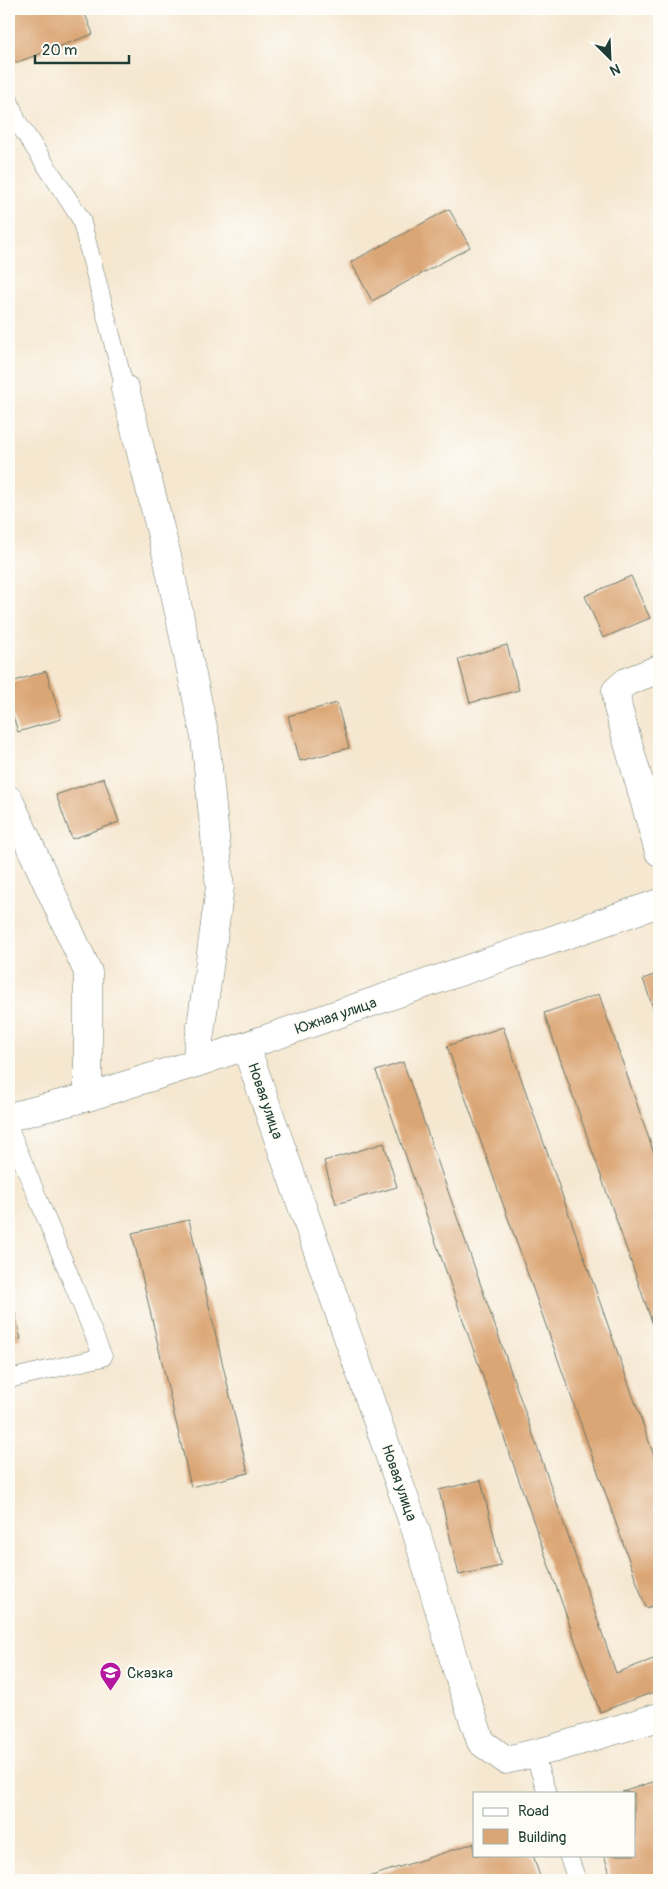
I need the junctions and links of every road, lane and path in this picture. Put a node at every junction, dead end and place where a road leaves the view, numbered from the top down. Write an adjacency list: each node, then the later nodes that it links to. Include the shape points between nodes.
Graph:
1 (9, 100): 2 (lane, via 17,120 81,220)
2 (124, 389): 8 (street, via 167,556 206,747 220,887)
3 (659, 669): 5 (street, via 626,682 616,691)
4 (9, 800): 9 (street, via 88,972)
5 (659, 852)
6 (659, 903): 7 (street, Южная улица)
7 (246, 1047): 8 (street, Южная улица); 14 (street, Новая улица, via 416,1531 458,1677 481,1742 506,1760)
8 (196, 1063): 9 (street, Южная улица)
9 (88, 1097): 10 (street, Южная улица)
10 (9, 1118)
11 (9, 1128): 12 (lane, via 103,1357)
12 (9, 1379)
13 (659, 1717): 14 (street, Новая улица)
14 (534, 1754): 15 (lane)
15 (547, 1792)
16 (568, 1856): 17 (lane)
17 (576, 1880)

